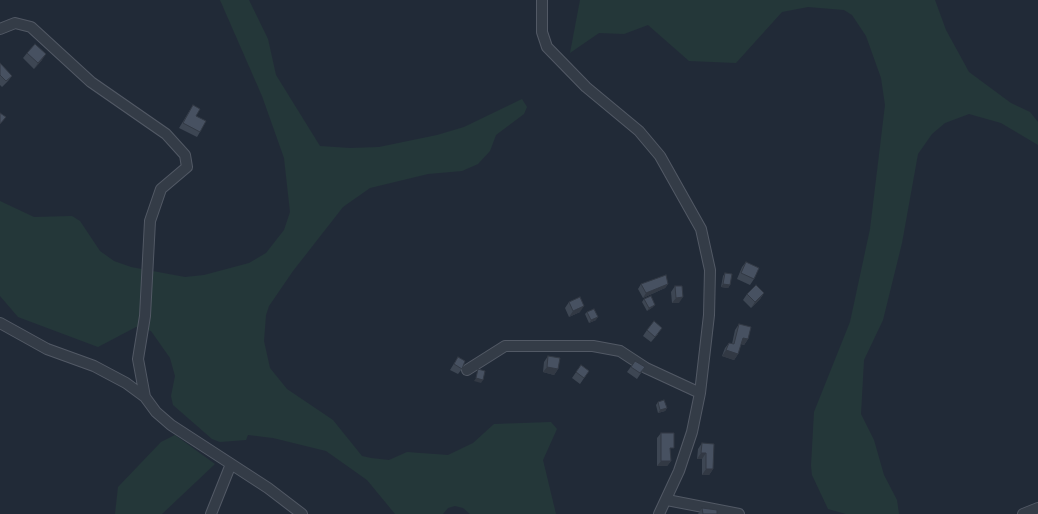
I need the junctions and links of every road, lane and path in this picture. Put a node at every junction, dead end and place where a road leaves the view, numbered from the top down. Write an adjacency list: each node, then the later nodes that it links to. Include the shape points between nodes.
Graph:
1 (542, 0): 5 (street, via 542,32 547,47 586,87 639,131 660,156 701,229 710,270 709,315)
2 (0, 29): 6 (street, via 15,23 31,27 92,82 166,134 185,155 187,167 161,190 150,221 145,316 138,360)
3 (0, 323): 6 (street, via 46,349 94,366 126,383)
4 (467, 370): 5 (street, via 505,346 593,346 620,351 646,368)
5 (700, 393): 8 (street, via 692,432)
6 (145, 398): 7 (street, via 170,425)
7 (231, 464): 10 (street); 11 (street)
8 (667, 500): 12 (street); 13 (street)
9 (1038, 508): 14 (street)
10 (211, 514)
11 (302, 514)
12 (659, 514)
13 (739, 514)
14 (1023, 514)

